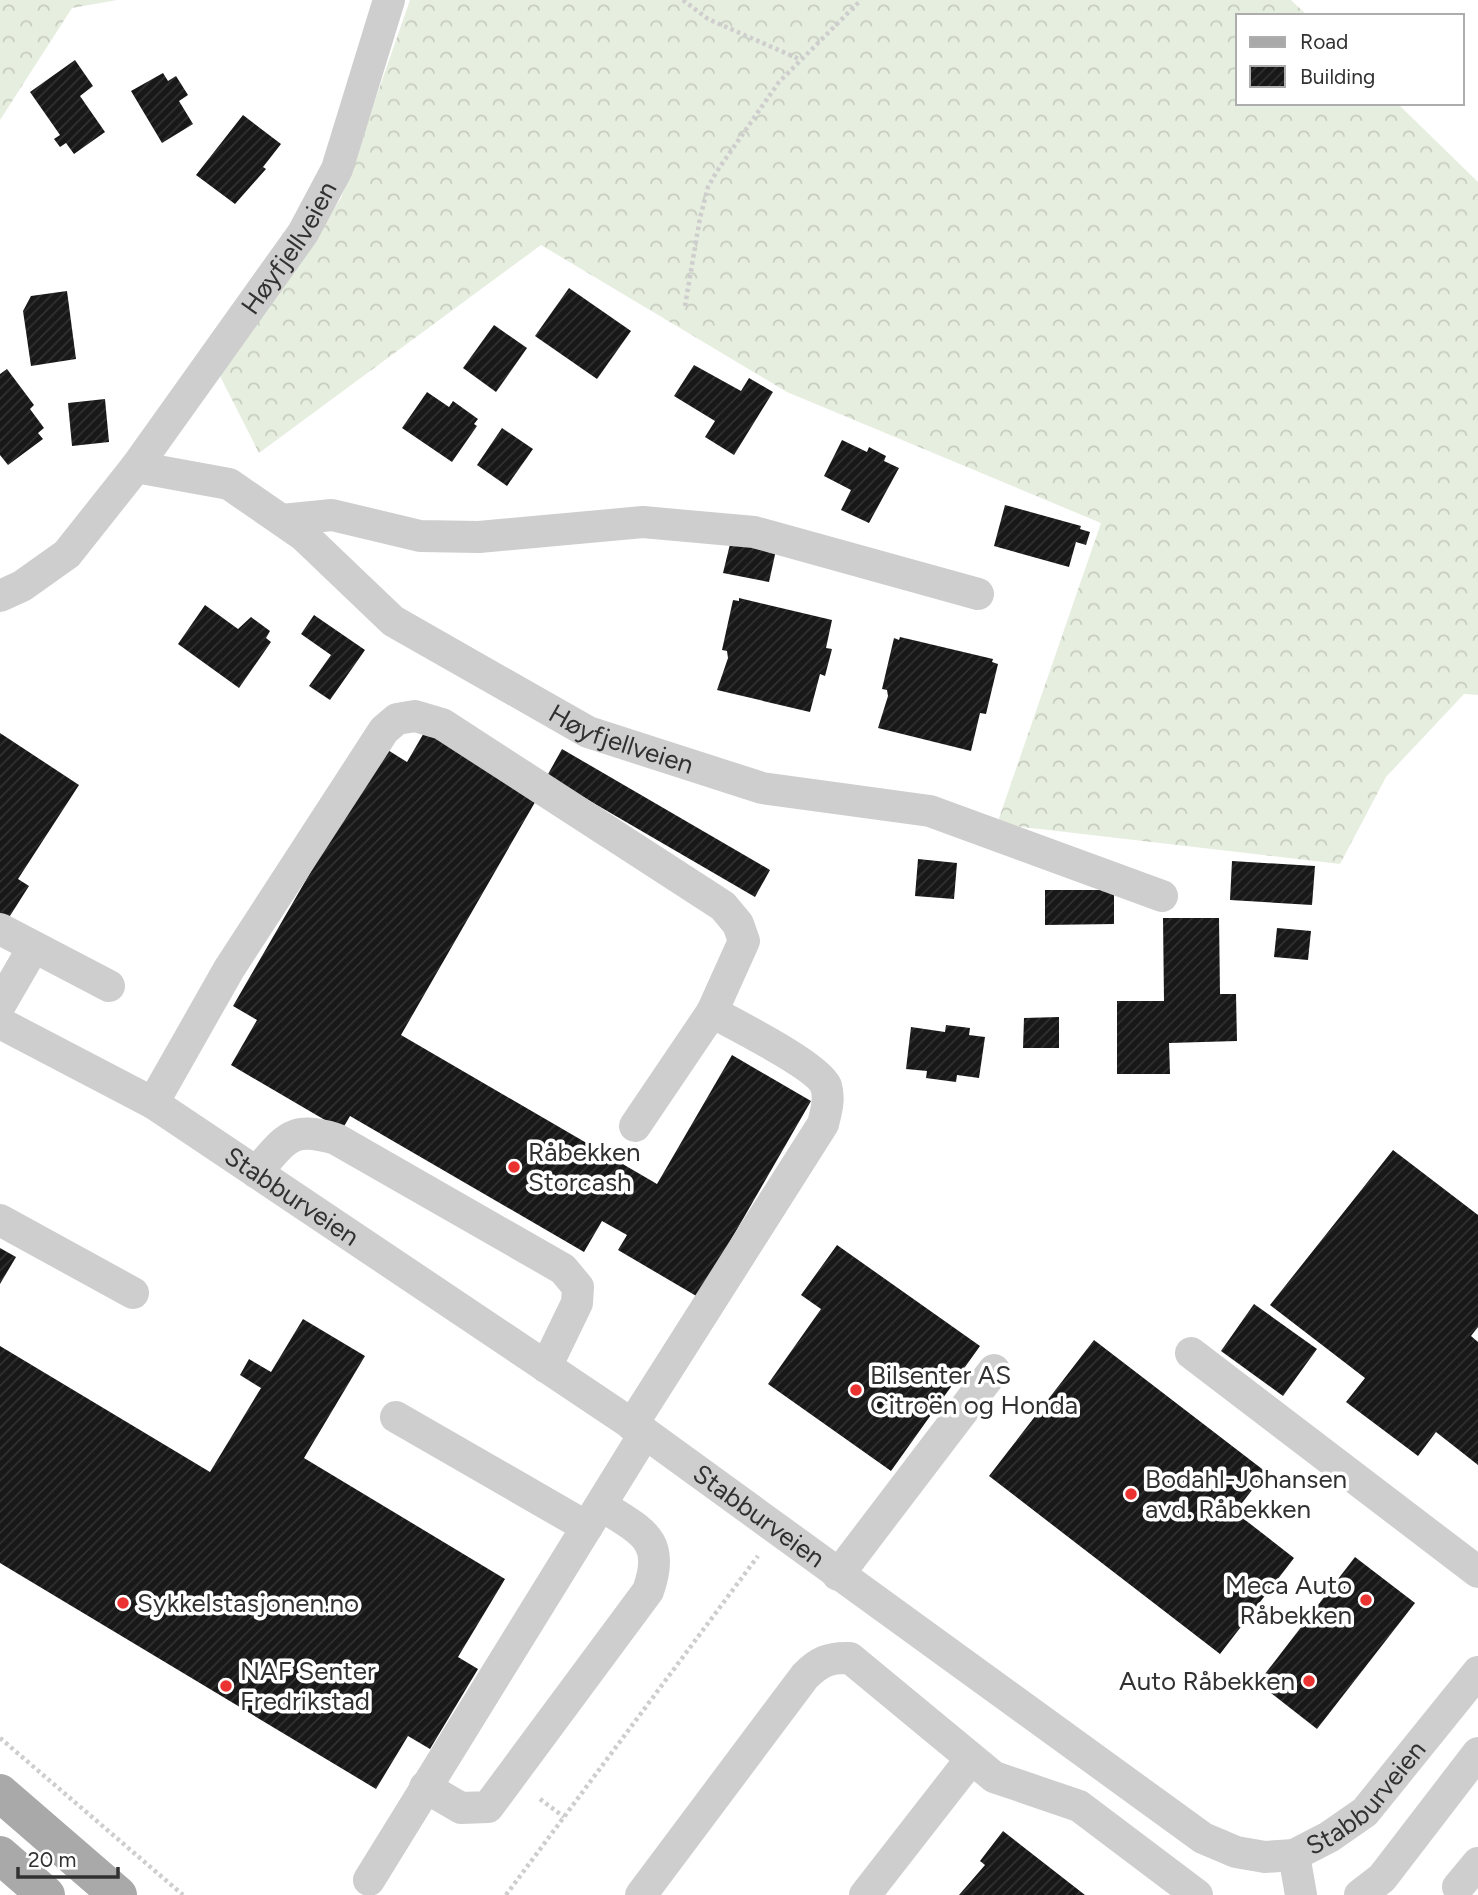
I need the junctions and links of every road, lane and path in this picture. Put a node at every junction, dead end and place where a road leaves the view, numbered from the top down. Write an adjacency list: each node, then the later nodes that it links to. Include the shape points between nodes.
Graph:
1 (389, 0): 6 (street, Høyfjellveien, via 337,169 303,233)
2 (683, 0): 4 (path, via 708,19)
3 (860, 0): 4 (path)
4 (799, 59): 5 (path, via 708,187)
5 (685, 306)
6 (136, 467): 7 (street, Høyfjellveien, via 229,484); 9 (street, Høyfjellveien, via 68,554)
7 (282, 520): 8 (street, via 332,515 420,536 479,537 643,522 754,532); 10 (street, Høyfjellveien, via 393,621 588,732 762,788 930,811)
8 (978, 594)
9 (0, 596)
10 (1162, 896)
11 (0, 929): 12 (street)
12 (33, 948): 13 (street); 14 (street)
13 (109, 986)
14 (0, 1005)
15 (712, 1012): 17 (street, via 744,941 738,924 723,906 442,724 415,716 397,719 384,730 229,969); 18 (street); 26 (street, via 812,1069 825,1084 828,1100 823,1124)
16 (0, 1023): 17 (street, Stabburveien)
17 (153, 1103): 19 (street, Stabburveien)
18 (635, 1126)
19 (256, 1172): 23 (street, Stabburveien); 23 (street, via 288,1137 310,1131 336,1139 563,1269 578,1287 577,1303)
20 (0, 1220): 21 (street)
21 (133, 1293)
22 (1191, 1353): 29 (street)
23 (546, 1367): 26 (street, Stabburveien)
24 (994, 1370): 30 (street)
25 (396, 1417): 27 (street)
26 (639, 1429): 27 (street); 28 (street, Stabburveien)
27 (594, 1516): 36 (street); 36 (street, via 645,1534 653,1545 657,1566 648,1591 488,1807 461,1808)
28 (776, 1531): 30 (street, Stabburveien); 40 (path)
29 (1478, 1572)
30 (838, 1575): 35 (street, Stabburveien)
31 (1478, 1672): 42 (street, Stabburveien, via 1365,1812)
32 (0, 1738): 48 (path)
33 (1478, 1753): 54 (street, via 1382,1878)
34 (971, 1759): 39 (street, via 994,1777); 50 (street, via 850,1658 819,1662); 51 (street)
35 (1108, 1769): 39 (street); 42 (street, Stabburveien, via 1203,1838 1236,1852)
36 (425, 1787): 44 (street)
37 (0, 1793): 47 (main road)
38 (540, 1799): 40 (path)
39 (1079, 1806): 52 (street)
40 (564, 1817): 49 (path)
41 (0, 1855): 46 (main road)
42 (1294, 1855): 53 (street)
43 (1478, 1863): 45 (street)
44 (369, 1880)
45 (1458, 1887)
46 (46, 1895)
47 (118, 1895)
48 (183, 1895)
49 (506, 1895)
50 (641, 1895)
51 (865, 1895)
52 (1198, 1895)
53 (1301, 1895)
54 (1360, 1895)

